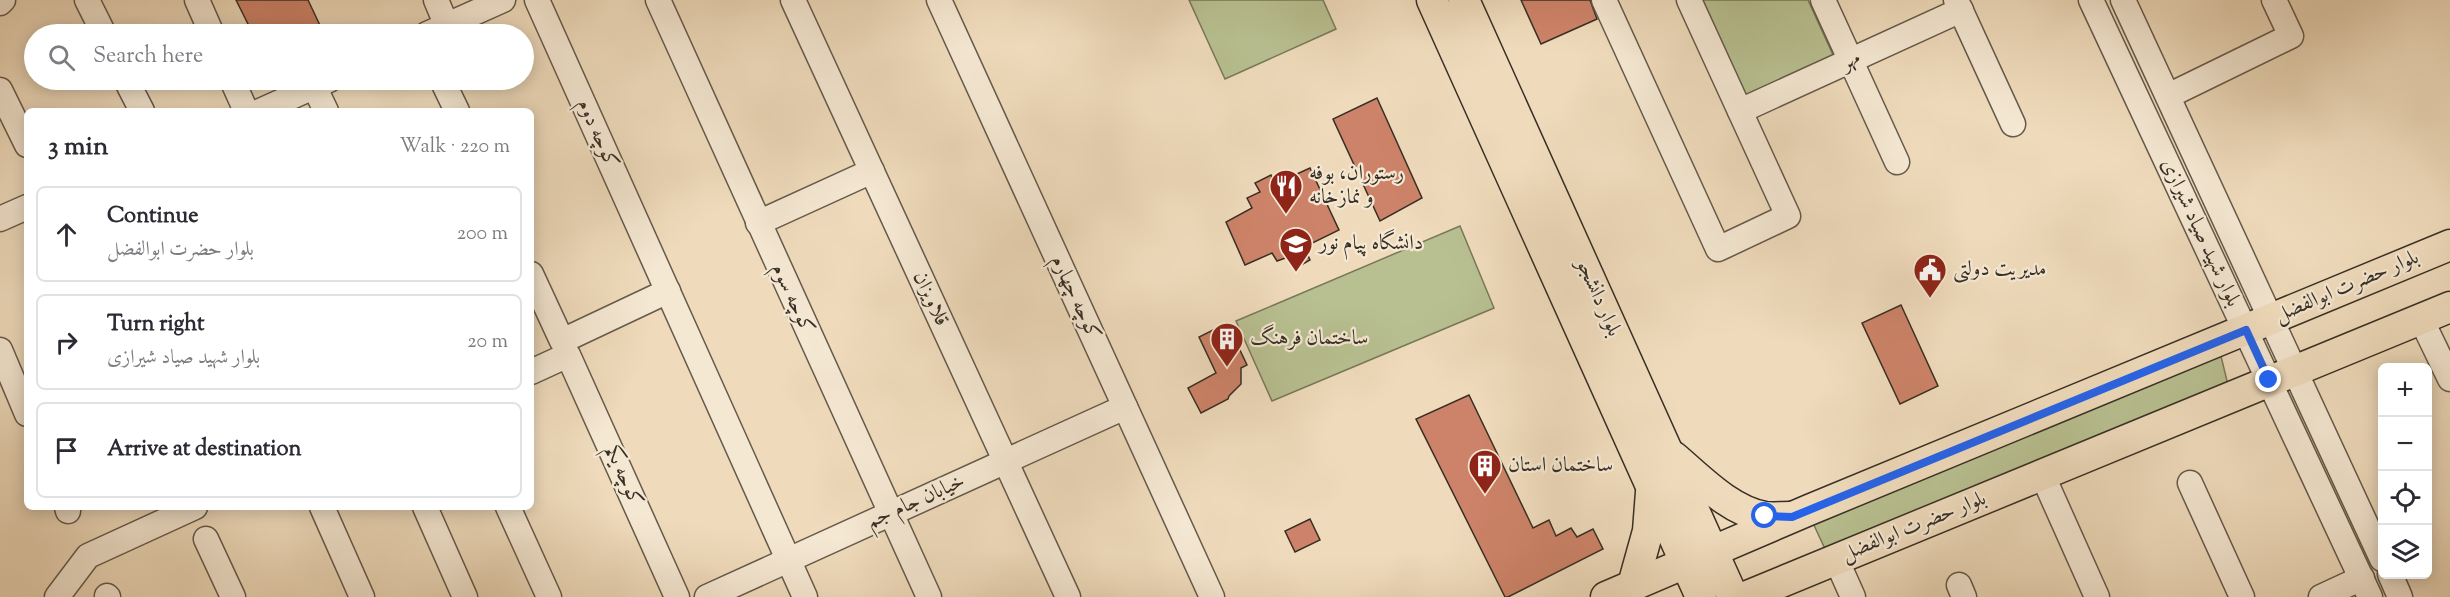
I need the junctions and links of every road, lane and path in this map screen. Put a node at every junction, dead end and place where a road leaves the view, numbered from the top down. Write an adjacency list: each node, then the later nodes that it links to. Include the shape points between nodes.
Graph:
1 (87, 0): 18 (street)
2 (197, 0): 19 (street)
3 (436, 0): 20 (street)
4 (503, 0): 21 (street)
5 (537, 0): 45 (street, کوچه دوم)
6 (658, 0): 42 (street, کوچه سوم)
7 (794, 0): 39 (street, قلاویزان)
8 (939, 0): 55 (street, کوچه چهارم)
9 (1432, 0): 60 (main road, بلوار دانشجو)
10 (1464, 0): 56 (main road, بلوار دانشجو)
11 (1604, 0): 35 (street, via 1718,249 1788,216)
12 (1689, 0): 35 (street)
13 (1823, 0): 22 (street)
14 (2091, 0): 48 (street, بلوار شهید صیاد شیرازی)
15 (2123, 0): 29 (street, بلوار شهید صیاد شیرازی)
16 (2274, 0): 29 (street, via 2291,36)
17 (1959, 5): 22 (street, مهر); 36 (street)
18 (99, 24)
19 (208, 24)
20 (437, 24)
21 (450, 24)
22 (1851, 61): 35 (street, مهر); 38 (street)
23 (0, 90): 37 (street)
24 (131, 90): 30 (street)
25 (236, 90): 31 (street)
26 (301, 90): 32 (street)
27 (323, 90): 33 (street)
28 (447, 90): 34 (street)
29 (2168, 96): 48 (street, بلوار شهید صیاد شیرازی)
30 (140, 108)
31 (245, 108)
32 (248, 108)
33 (326, 108)
34 (456, 108)
35 (1740, 111)
36 (2013, 124)
37 (24, 139)
38 (1897, 162)
39 (872, 171): 42 (street); 57 (street, قلاویزان)
40 (24, 208): 41 (street)
41 (0, 219)
42 (758, 223): 65 (street, کوچه سوم)
43 (2450, 244): 48 (main road, بلوار حضرت ابوالفضل)
44 (534, 281): 49 (street, کوچه یکم)
45 (668, 291): 49 (street); 70 (street, کوچه دوم)
46 (2450, 307): 47 (main road, بلوار حضرت ابوالفضل)
47 (2421, 319): 52 (main road, بلوار حضرت ابوالفضل); 53 (street)
48 (2258, 324): 52 (street, بلوار شهید صیاد شیرازی); 66 (main road, بلوار حضرت ابوالفضل)
49 (565, 348): 51 (street); 81 (street, کوچه یکم)
50 (0, 350): 54 (street)
51 (534, 370)
52 (2282, 375): 58 (main road, بلوار حضرت ابوالفضل); 69 (street, بلوار شهید صیاد شیرازی); 74 (street, بلوار شهید صیاد شیرازی)
53 (2450, 379)
54 (24, 407)
55 (1125, 407): 57 (street, خیابان جام جم); 86 (street, کوچه چهارم)
56 (1667, 451): 66 (main road, via 1740,508 1765,516); 68 (main road, بلوار دانشجو)
57 (1005, 462): 65 (street, خیابان جام جم); 85 (street, قلاویزان)
58 (2042, 474): 72 (main road, بلوار حضرت ابوالفضل); 92 (street)
59 (2190, 483): 93 (street)
60 (1651, 486): 71 (main road, بلوار دانشجو); 75 (main road, via 1650,523)
61 (188, 510): 76 (street, via 88,556)
62 (323, 510): 78 (street)
63 (426, 510): 79 (street)
64 (509, 510): 80 (street)
65 (891, 513): 70 (street, خیابان جام جم); 84 (street, کوچه سوم)
66 (1792, 517): 68 (main road, بلوار حضرت ابوالفضل)
67 (206, 539): 77 (street)
68 (1712, 551): 71 (main road, بلوار حضرت ابوالفضل); 88 (main road, بلوار دانشجو)
69 (2378, 552)
70 (789, 563): 82 (street, خیابان جام جم); 83 (street, کوچه دوم)
71 (1685, 563): 75 (main road, بلوار حضرت ابوالفضل); 87 (main road, بلوار دانشجو)
72 (1825, 563): 89 (main road, بلوار حضرت ابوالفضل); 90 (main road, via 1797,591); 91 (street)
73 (2392, 579): 95 (street)
74 (2366, 588): 94 (street)
75 (1620, 591)
76 (57, 597)
77 (233, 597)
78 (362, 597)
79 (465, 597)
80 (549, 597)
81 (677, 597)
82 (707, 597)
83 (805, 597)
84 (929, 597)
85 (1068, 597)
86 (1212, 597)
87 (1701, 597)
88 (1733, 597)
89 (1745, 597)
90 (1796, 597)
91 (1853, 597)
92 (2097, 597)
93 (2242, 597)
94 (2320, 597)
95 (2400, 597)

